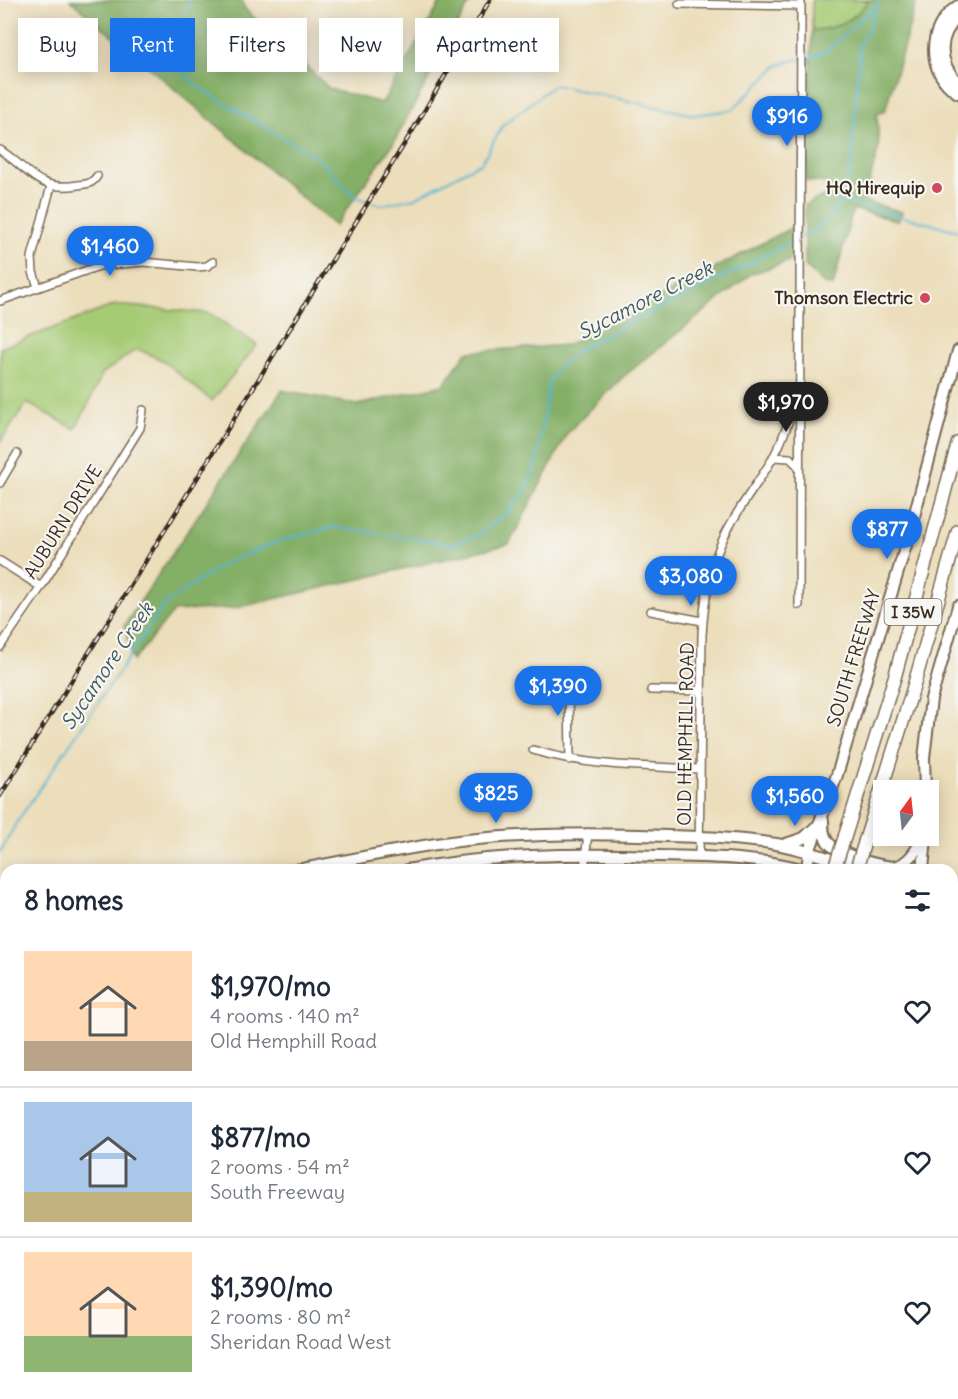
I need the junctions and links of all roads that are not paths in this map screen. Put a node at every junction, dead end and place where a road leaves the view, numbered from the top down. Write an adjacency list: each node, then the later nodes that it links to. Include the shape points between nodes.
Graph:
1 (801, 3): 2 (street); 14 (street, OLD HEMPHILL ROAD)
2 (679, 4)
3 (958, 6): 6 (main road, via 940,24 933,48 938,72)
4 (958, 17): 5 (main road, via 945,33 942,54 947,69)
5 (958, 82)
6 (958, 93)
7 (0, 150): 9 (street)
8 (97, 176): 9 (street, via 90,183)
9 (51, 186): 11 (street, via 32,256)
10 (213, 262): 11 (street, via 198,267 118,263)
11 (38, 287): 12 (street)
12 (0, 301)
13 (958, 351): 36 (main road, SOUTH FREEWAY, via 906,546)
14 (799, 382): 18 (street, OLD HEMPHILL ROAD, via 789,422); 19 (street, OLD HEMPHILL ROAD)
15 (143, 410): 23 (street, AUBURN DRIVE, via 140,428)
16 (958, 443): 53 (highway, I 35W, bridge, via 895,676)
17 (17, 454): 20 (street)
18 (773, 457): 19 (street, via 790,458); 27 (street, OLD HEMPHILL ROAD, via 721,543 709,577)
19 (798, 466): 24 (street, OLD HEMPHILL ROAD)
20 (0, 483)
21 (958, 531): 55 (highway, I 35W, bridge)
22 (0, 561): 23 (street)
23 (40, 587): 28 (street, AUBURN DRIVE)
24 (799, 605)
25 (958, 606): 35 (main road, via 930,710)
26 (651, 611): 27 (street)
27 (702, 621): 31 (street, OLD HEMPHILL ROAD)
28 (0, 647)
29 (542, 672): 33 (street, via 559,679 569,693)
30 (651, 690): 31 (street)
31 (701, 691): 34 (street, OLD HEMPHILL ROAD)
32 (533, 750): 33 (street)
33 (570, 760): 34 (street, via 597,765)
34 (700, 768): 39 (street, OLD HEMPHILL ROAD)
35 (925, 780)
36 (825, 808): 37 (main road, SOUTH FREEWAY); 56 (main road, via 823,828 828,843)
37 (818, 825): 40 (main road, via 804,838); 43 (main road, SOUTH FREEWAY)
38 (588, 834): 39 (main road); 44 (street); 47 (main road, via 465,840)
39 (700, 837): 40 (main road); 45 (street, OLD HEMPHILL ROAD)
40 (782, 845): 43 (main road)
41 (918, 846): 57 (main road)
42 (925, 846): 58 (main road)
43 (809, 852): 52 (main road, SOUTH FREEWAY); 54 (main road)
44 (586, 854): 45 (main road); 48 (main road, via 502,856); 49 (street)
45 (699, 857): 46 (main road)
46 (767, 862): 50 (main road); 51 (main road)
47 (330, 864)
48 (437, 864)
49 (585, 864)
50 (770, 864)
51 (777, 864)
52 (807, 864)
53 (836, 864)
54 (846, 864)
55 (858, 864)
56 (876, 864)
57 (903, 864)
58 (925, 864)

